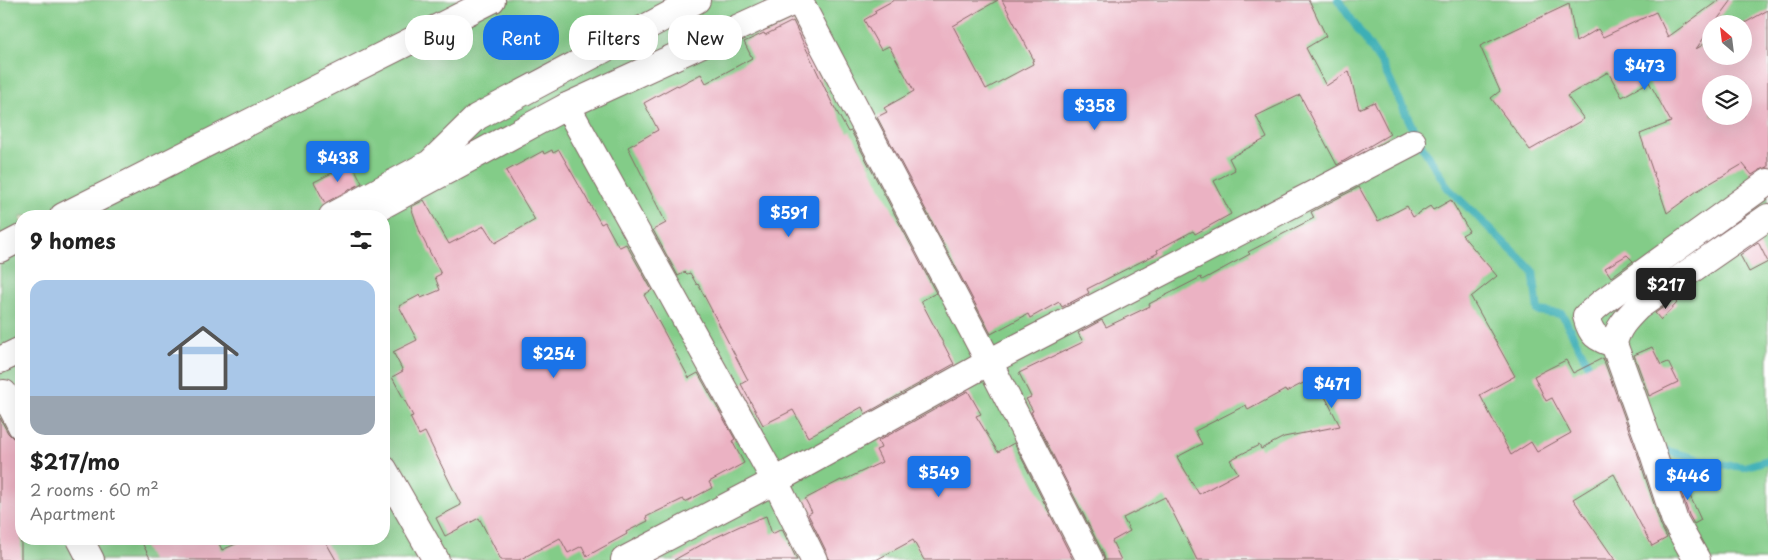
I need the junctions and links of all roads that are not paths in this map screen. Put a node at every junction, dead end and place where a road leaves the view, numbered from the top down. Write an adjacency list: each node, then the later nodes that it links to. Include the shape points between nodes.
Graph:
1 (492, 0): 7 (street)
2 (697, 0): 8 (street, via 477,117 430,164)
3 (798, 0): 4 (street); 16 (street)
4 (567, 106): 9 (street); 20 (street)
5 (1413, 142): 16 (street)
6 (1768, 182): 13 (street, via 1586,316 1589,330 1598,339)
7 (76, 210)
8 (343, 210)
9 (374, 210)
10 (1768, 217): 13 (street, via 1638,306 1624,321)
11 (15, 241): 12 (street)
12 (0, 249)
13 (1614, 344): 27 (street, via 1675,521)
14 (15, 353): 15 (street)
15 (0, 360)
16 (988, 362): 20 (street); 26 (street)
17 (8, 391): 18 (street)
18 (15, 410)
19 (390, 480): 23 (street)
20 (775, 481): 24 (street); 25 (street)
21 (83, 545): 22 (street)
22 (91, 560)
23 (436, 560)
24 (624, 560)
25 (814, 560)
26 (1090, 560)
27 (1697, 560)

